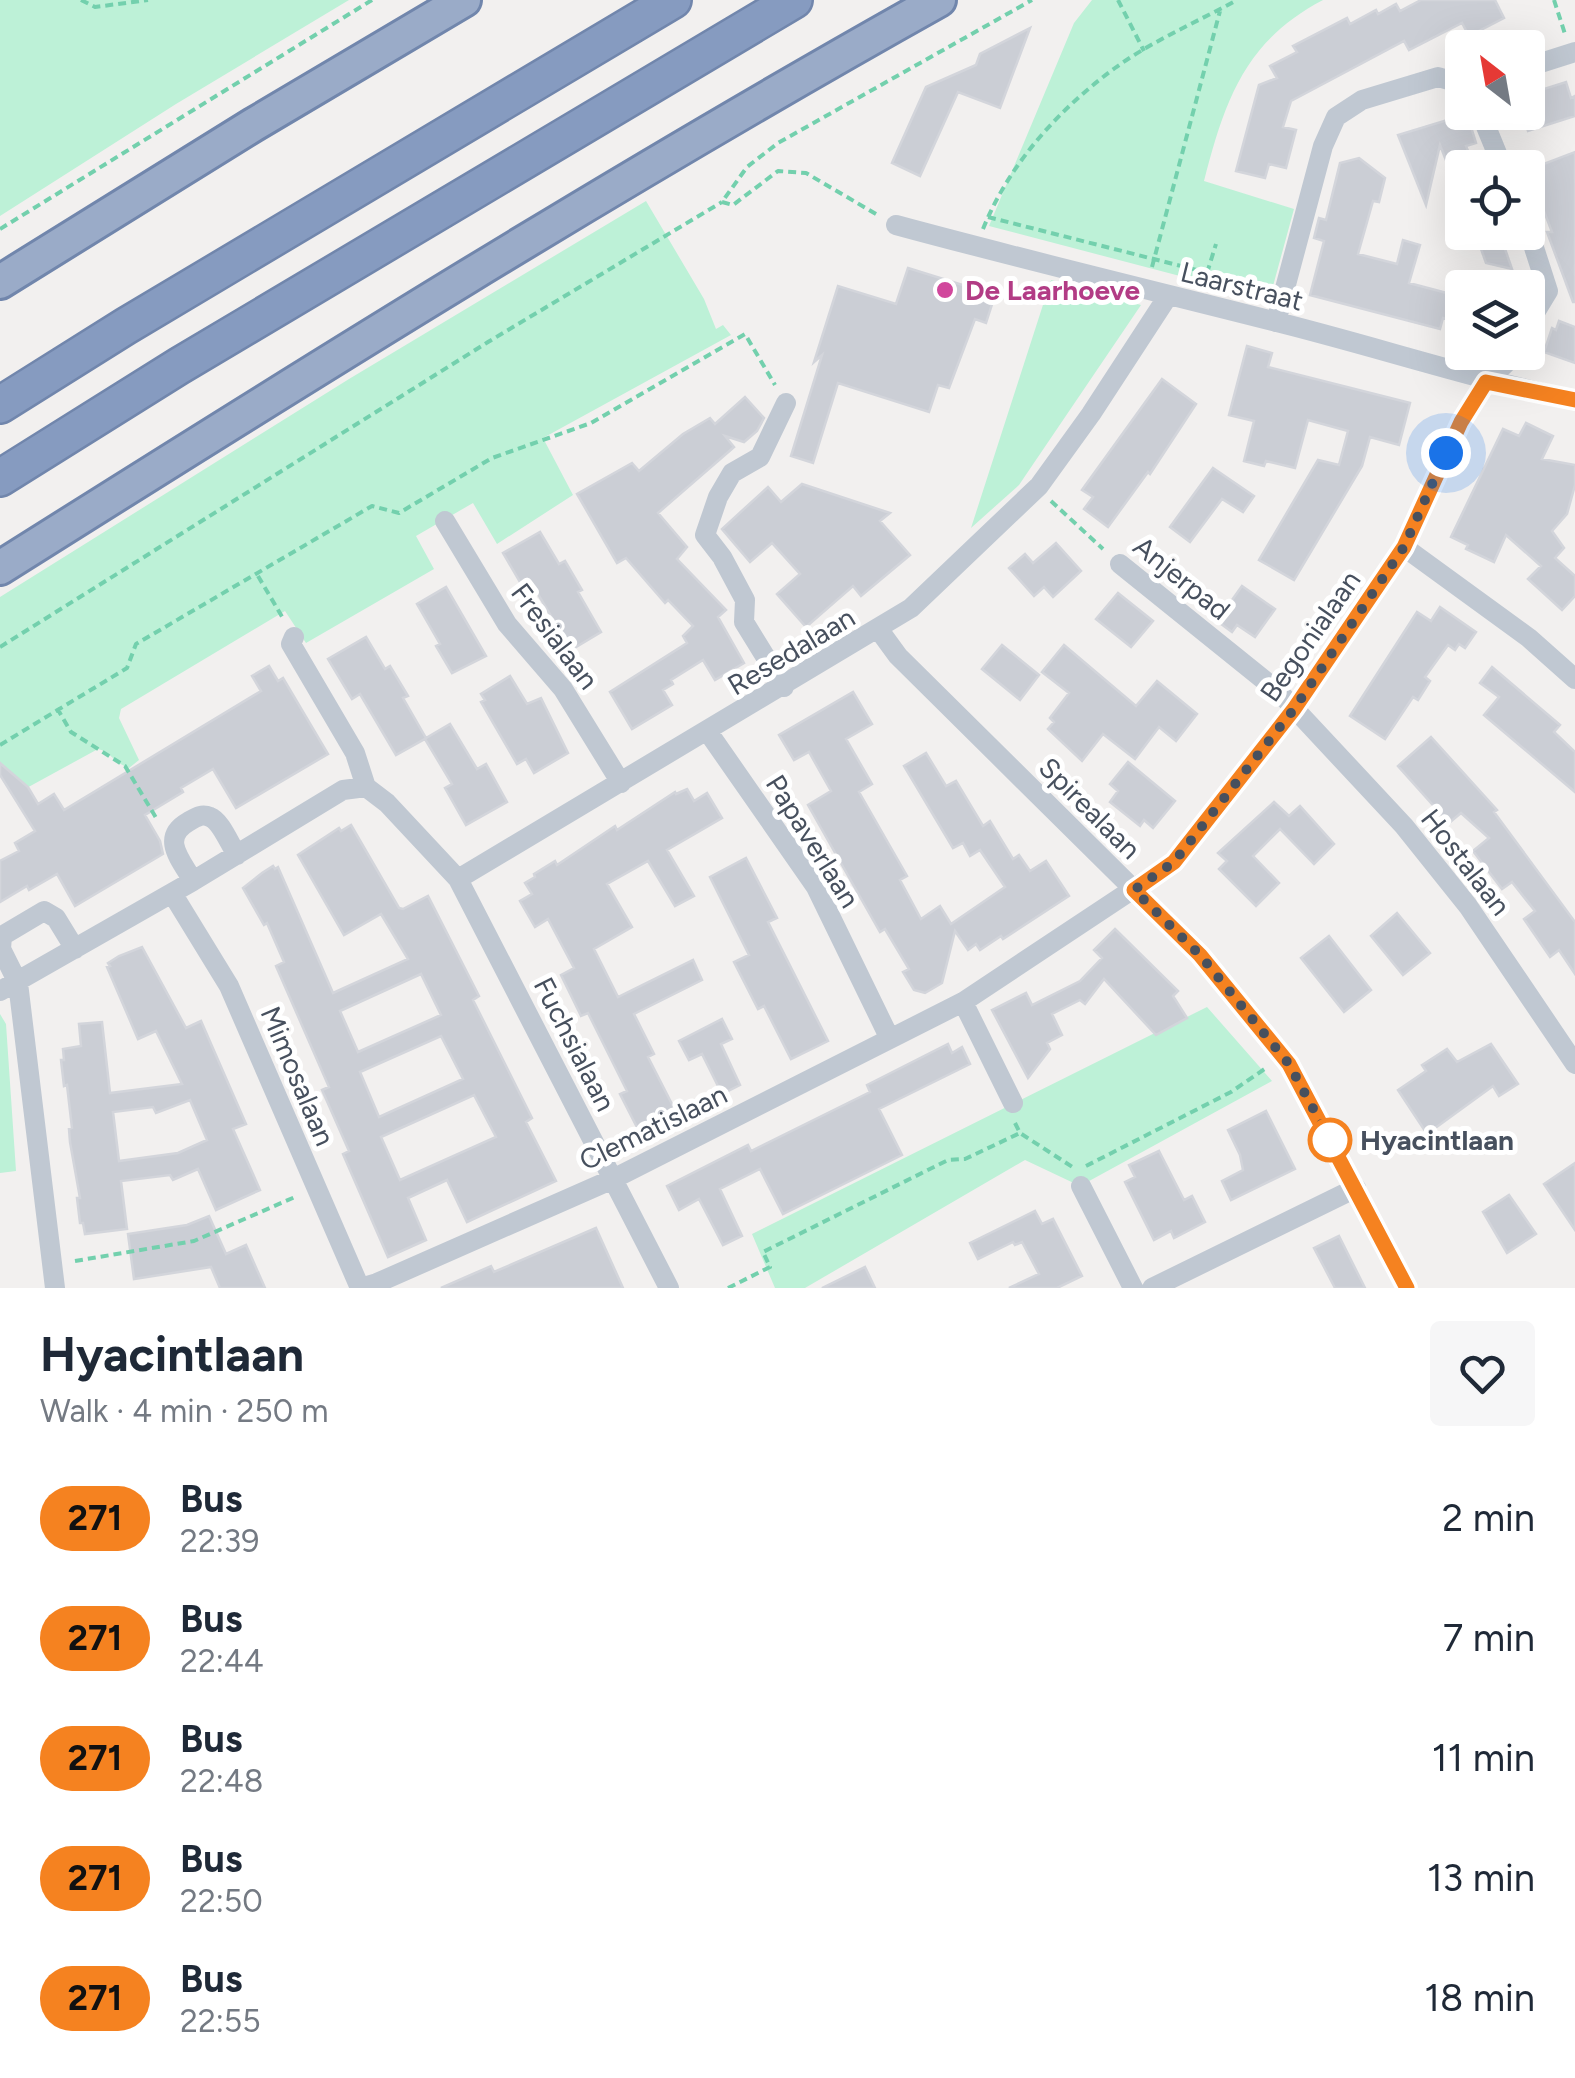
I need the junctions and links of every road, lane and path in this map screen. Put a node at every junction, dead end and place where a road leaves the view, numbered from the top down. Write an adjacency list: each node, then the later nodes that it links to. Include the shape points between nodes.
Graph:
1 (80, 0): 2 (path, via 95,6)
2 (148, 0)
3 (372, 0): 20 (path)
4 (464, 0): 25 (highway)
5 (673, 0): 33 (highway)
6 (794, 0): 34 (highway)
7 (939, 0): 39 (highway, via 672,152)
8 (1032, 0): 17 (path, via 778,143 747,167)
9 (1118, 0): 13 (path)
10 (1237, 0): 12 (path)
11 (1554, 0): 14 (path)
12 (1220, 9): 13 (path); 23 (path)
13 (1144, 51): 18 (path, via 1056,120 1030,148)
14 (1573, 52): 15 (street)
15 (1545, 61)
16 (1445, 79): 28 (street, via 1362,100 1336,117)
17 (722, 202): 19 (path, via 733,206 778,171 806,174); 43 (path)
18 (988, 217): 22 (path); 23 (path)
19 (896, 226): 22 (street, Laarstraat)
20 (0, 228)
21 (1216, 244): 24 (path)
22 (976, 247): 26 (street, Laarstraat)
23 (1154, 258): 24 (path); 26 (path)
24 (1207, 273): 28 (path, via 1271,288 1266,302)
25 (0, 282)
26 (1145, 291): 27 (street, Laarstraat)
27 (1168, 296): 28 (street, Laarstraat); 35 (street, Resedalaan)
28 (1278, 314): 30 (street, Laarstraat)
29 (1499, 370): 30 (street, Begonialaan)
30 (1486, 382): 31 (street, Laarstraat); 37 (street, Begonialaan)
31 (1575, 400)
32 (786, 403): 40 (path, via 744,334 591,422 492,458 399,513 372,506); 45 (street, via 760,457 732,474 718,497 706,535 745,600 744,622)
33 (0, 405)
34 (0, 478)
35 (1036, 488): 38 (path, Anjerpad); 41 (street, Resedalaan, via 911,608)
36 (445, 521): 50 (street, Fresialaan, via 506,624 562,689)
37 (1404, 547): 44 (street); 47 (street, Begonialaan)
38 (1120, 564): 47 (street, Anjerpad)
39 (0, 568)
40 (257, 574): 42 (path); 46 (path, via 136,644 127,668)
41 (879, 630): 45 (street, Resedalaan); 56 (street, Spirealaan)
42 (294, 636): 51 (street, via 291,644 355,753)
43 (0, 647)
44 (1575, 679)
45 (784, 687): 48 (street, Resedalaan)
46 (57, 708): 49 (path); 52 (path, via 71,732 125,766)
47 (1294, 709): 56 (street, Begonialaan, via 1174,862); 63 (street, Hostalaan, via 1468,906)
48 (708, 732): 50 (street, Resedalaan); 61 (street, Papaverlaan, via 816,887)
49 (0, 744)
50 (621, 784): 54 (street, Resedalaan)
51 (366, 787): 53 (street, via 342,790); 54 (street)
52 (173, 835): 53 (street, via 200,815 209,816); 55 (street)
53 (237, 855): 55 (street)
54 (458, 878): 66 (street, Fuchsialaan)
55 (193, 881): 57 (street)
56 (1134, 890): 60 (street, Clematislaan); 62 (street, Spirealaan, via 1200,955)
57 (172, 893): 58 (street); 68 (street, Mimosalaan, via 230,986)
58 (75, 949): 59 (street); 59 (street, via 56,918 44,911 30,919 2,936)
59 (9, 987): 70 (street)
60 (962, 1002): 61 (street, Clematislaan); 64 (street)
61 (890, 1039): 66 (street, Clematislaan)
62 (1289, 1064): 65 (path, via 1260,1069 1230,1092 1077,1170); 69 (street, Spirealaan)
63 (1575, 1064)
64 (1013, 1104): 65 (path, via 1007,1107)
65 (1020, 1133): 74 (path, via 964,1160 948,1160 763,1252 770,1267)
66 (613, 1179): 72 (street, Clematislaan); 73 (street, Fuchsialaan)
67 (1081, 1186): 75 (street)
68 (316, 1187): 70 (path, via 194,1240); 72 (street, Mimosalaan)
69 (1356, 1188): 76 (street); 77 (street, Spirealaan)
70 (51, 1265): 71 (street)
71 (55, 1288)
72 (360, 1288)
73 (669, 1288)
74 (728, 1288)
75 (1133, 1288)
76 (1154, 1288)
77 (1407, 1288)

